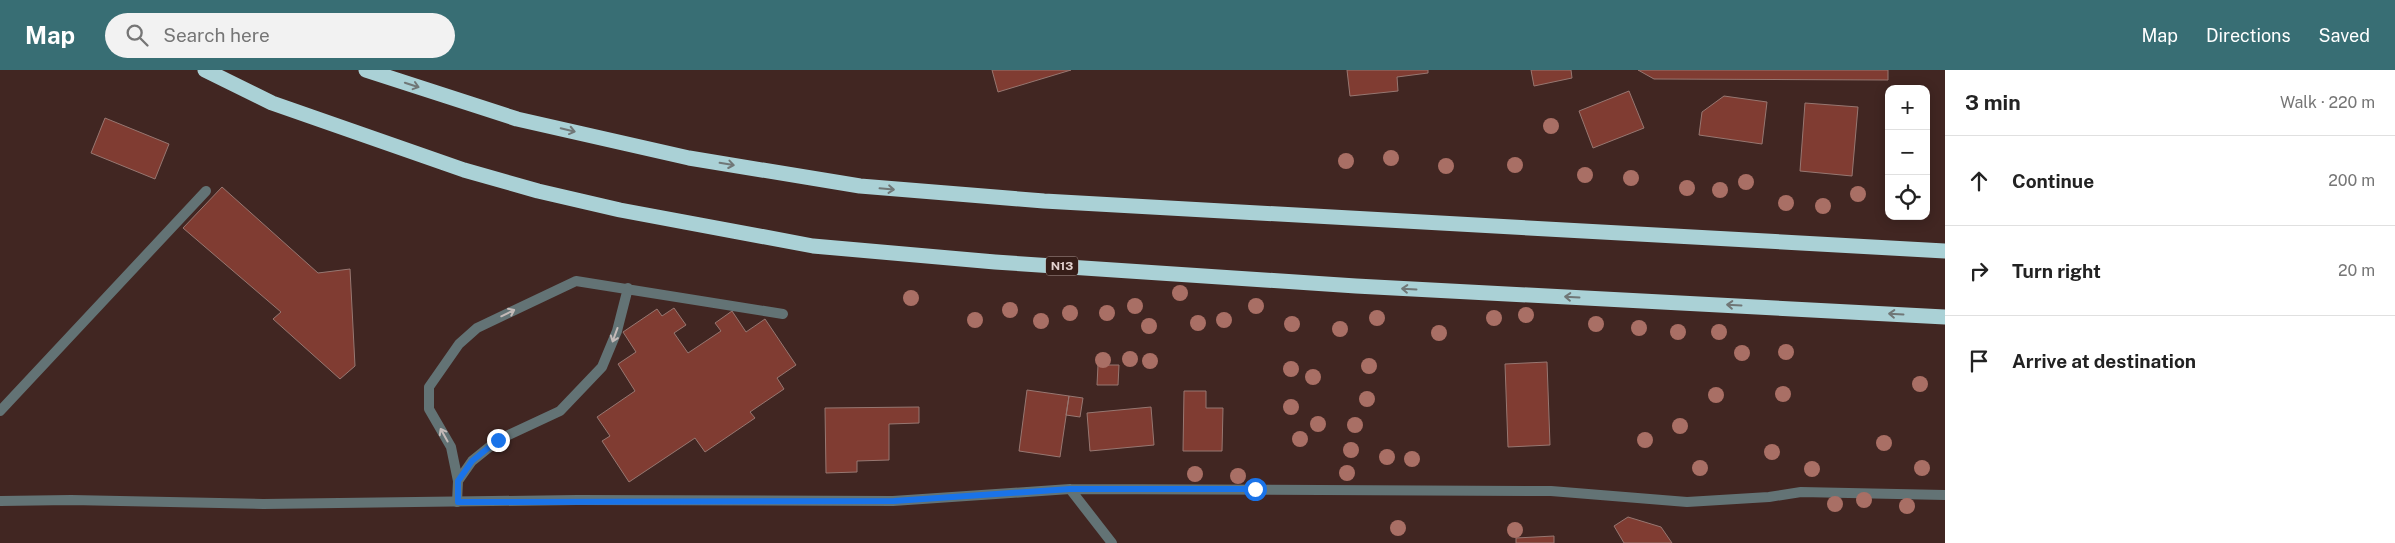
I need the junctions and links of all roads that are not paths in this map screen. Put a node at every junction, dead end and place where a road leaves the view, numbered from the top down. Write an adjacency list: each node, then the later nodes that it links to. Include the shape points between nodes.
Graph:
1 (205, 70): 7 (highway, N13, one-way to 1, via 1356,286 1005,263 813,246 620,210 464,170 272,103)
2 (366, 70): 4 (highway, one-way to 4, via 517,119 689,158 860,186 1044,201)
3 (206, 191): 8 (street)
4 (1945, 251)
5 (628, 288): 6 (street); 9 (street, one-way to 9, via 617,332 602,367 560,412 498,440 472,461); 9 (street, one-way to 5, via 451,447 429,408 429,387 459,344 477,328 576,281)
6 (783, 314)
7 (1945, 317)
8 (0, 411)
9 (458, 481): 13 (street)
10 (1070, 489): 11 (street, via 1552,491 1687,502 1802,492); 13 (street, via 894,501); 14 (street)
11 (1945, 495)
12 (0, 501): 13 (street)
13 (458, 502)
14 (1112, 543)

